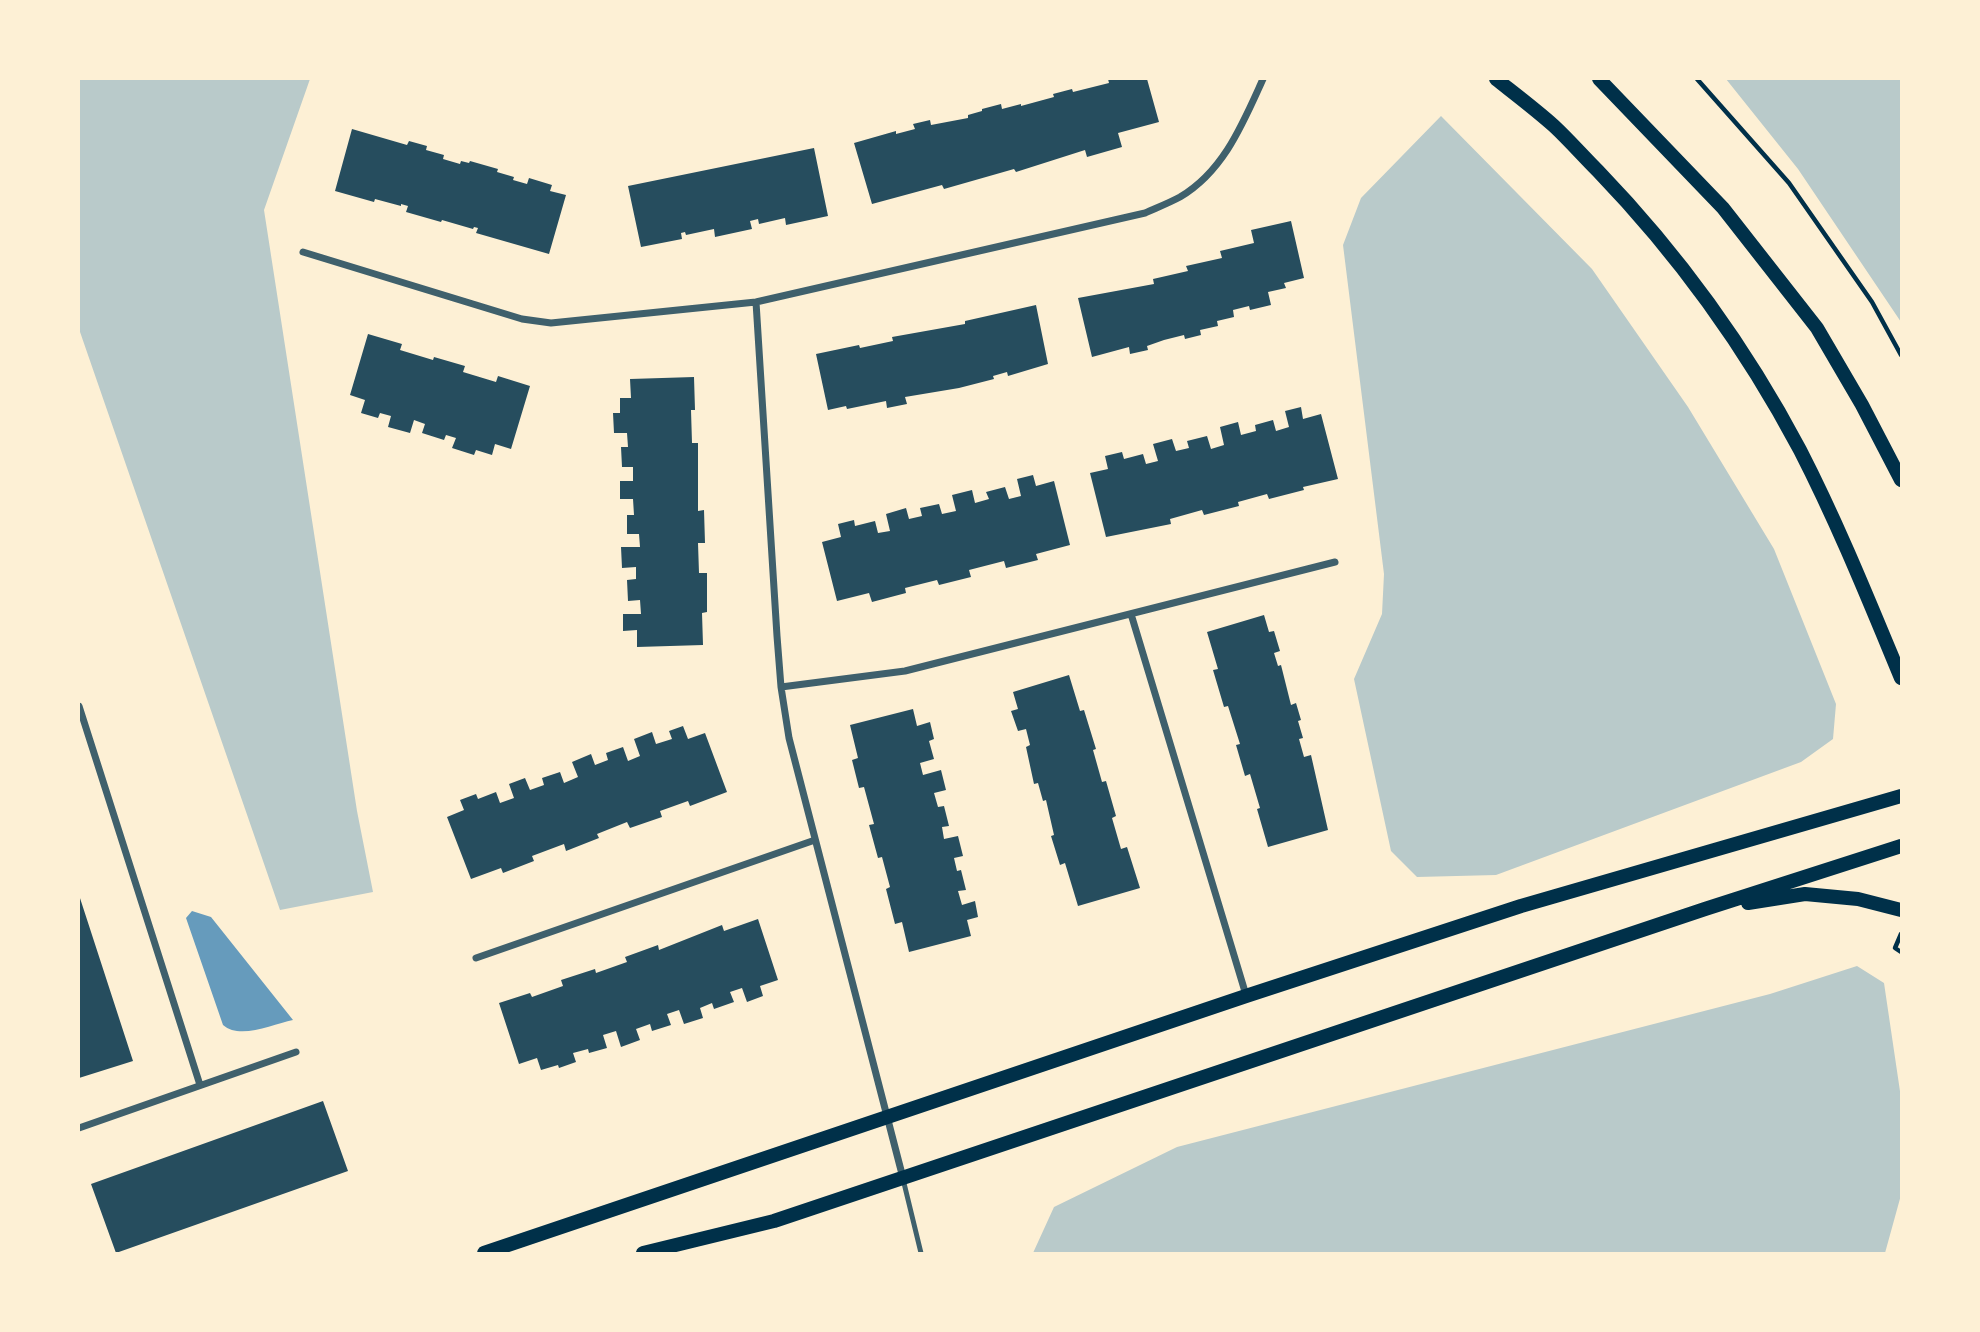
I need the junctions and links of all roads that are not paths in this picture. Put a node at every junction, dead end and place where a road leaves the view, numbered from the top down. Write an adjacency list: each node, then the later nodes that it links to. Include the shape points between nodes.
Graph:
1 (1264, 79): 5 (street, via 1233,144 1207,176 1180,197 1145,213)
2 (1496, 79): 9 (main road, via 1555,126 1629,204 1691,279 1758,376 1842,536)
3 (1599, 79): 6 (main road, via 1723,208 1817,328)
4 (303, 252): 5 (street, via 522,319 551,323)
5 (755, 302): 10 (street)
6 (1901, 480)
7 (1335, 562): 8 (street)
8 (1131, 614): 10 (street, via 905,671); 18 (street)
9 (1901, 678)
10 (781, 687): 13 (street)
11 (79, 706): 20 (street)
12 (1901, 796): 18 (main road, via 1521,906)
13 (815, 841): 17 (street); 21 (street)
14 (1901, 846): 15 (main road)
15 (1705, 909): 16 (main road, via 1805,894 1858,899); 23 (main road)
16 (1901, 910)
17 (476, 958)
18 (1246, 996): 21 (main road)
19 (296, 1052): 20 (street)
20 (200, 1086): 22 (street)
21 (888, 1117): 23 (street); 24 (main road)
22 (79, 1128)
23 (903, 1179): 25 (main road, via 774,1221); 26 (lane)
24 (484, 1253)
25 (643, 1253)
26 (921, 1253)

